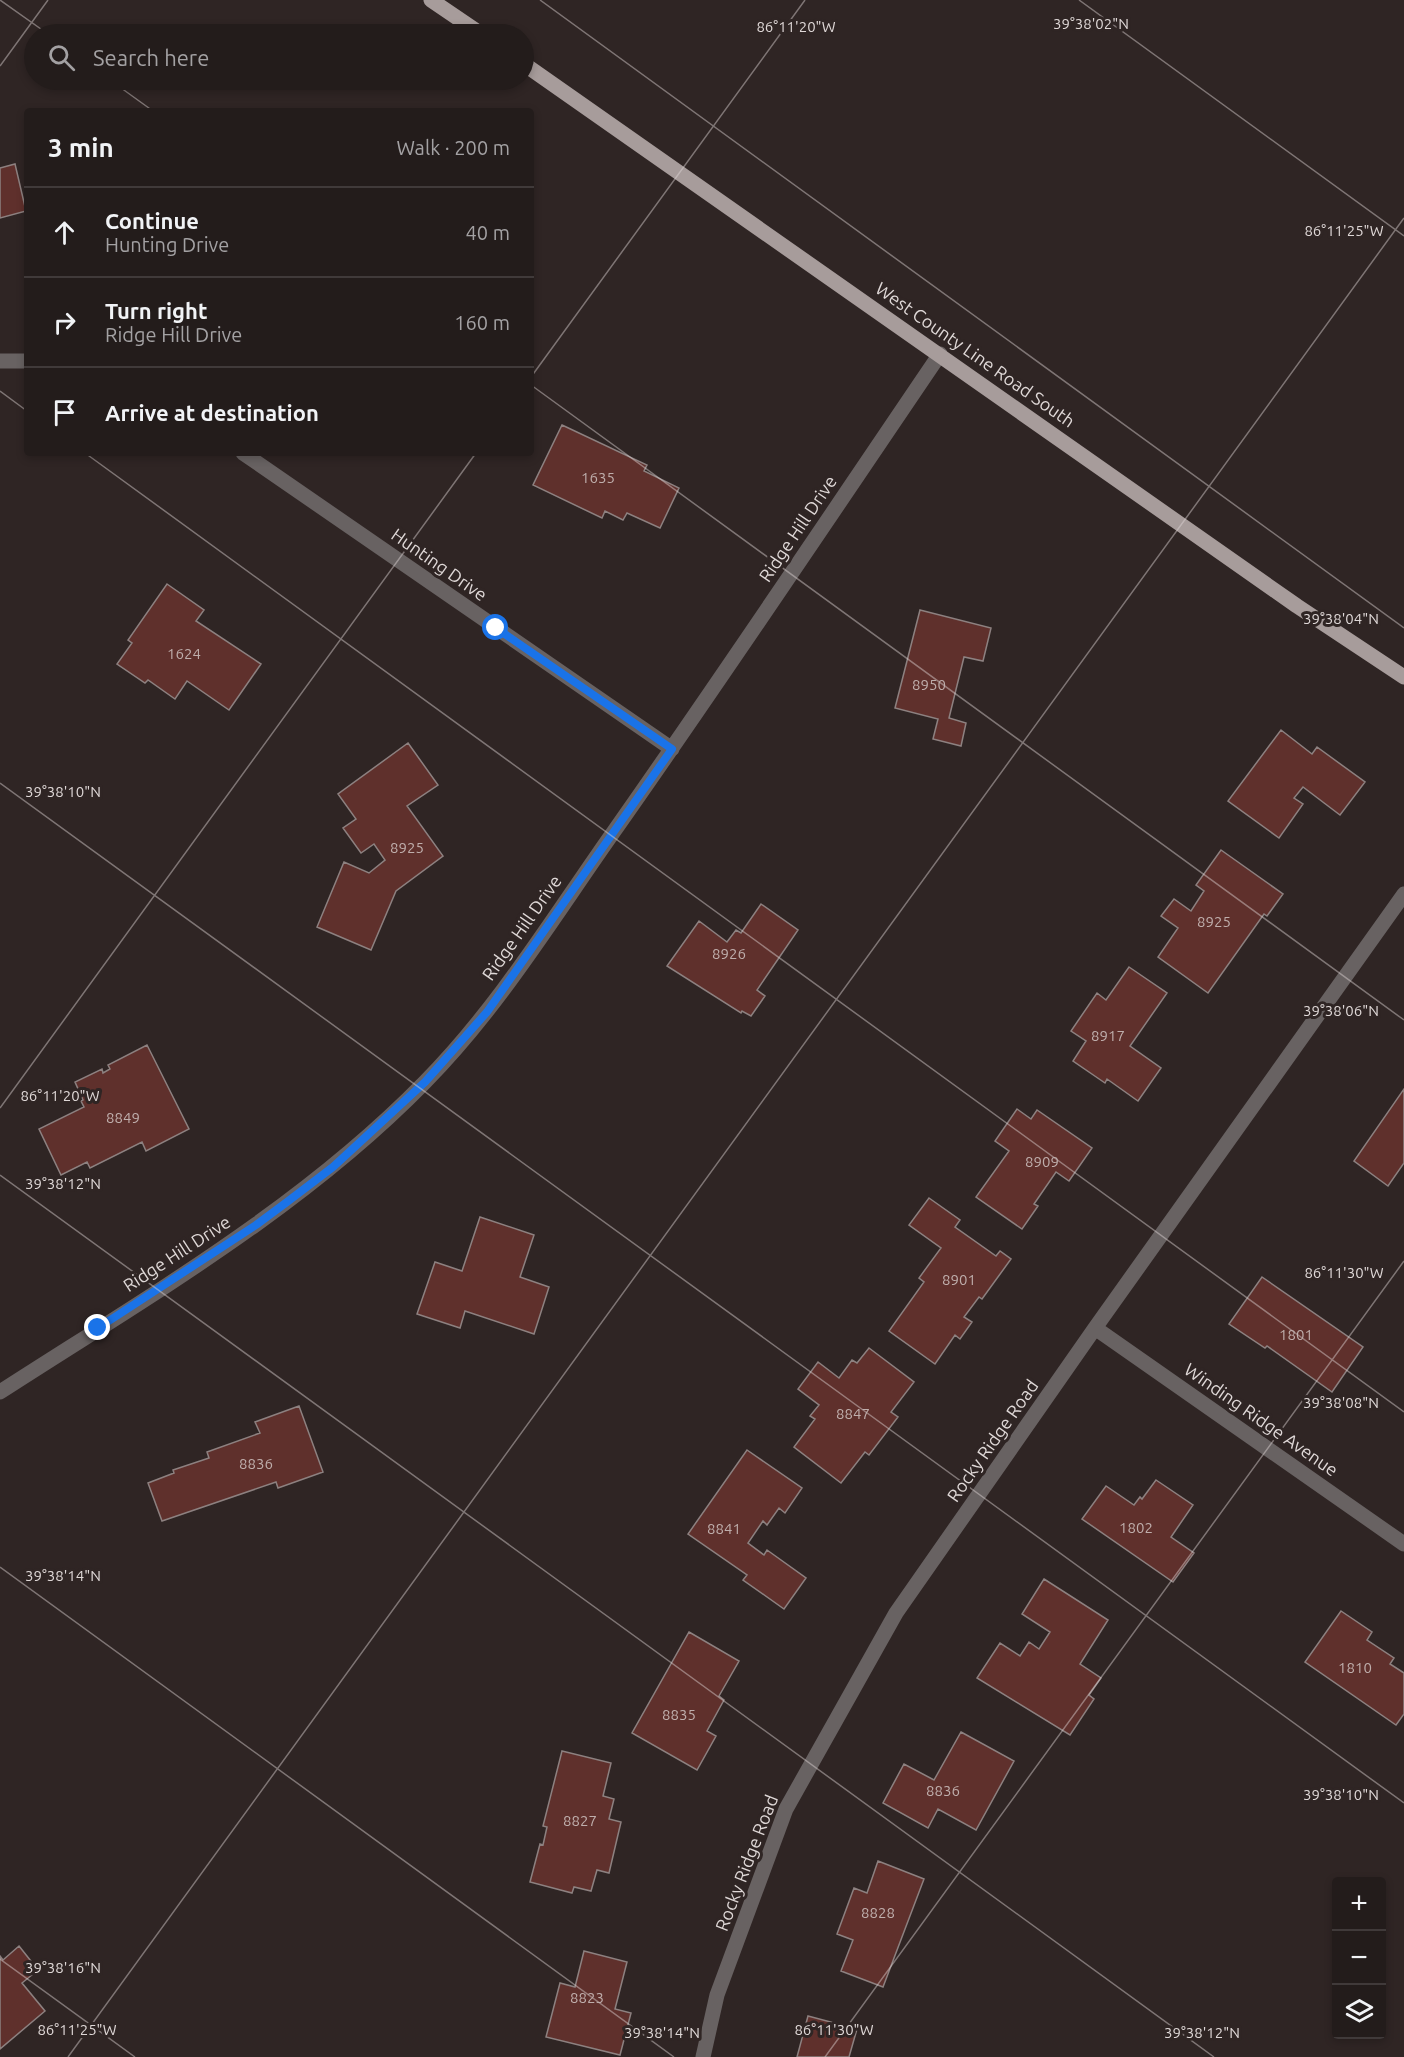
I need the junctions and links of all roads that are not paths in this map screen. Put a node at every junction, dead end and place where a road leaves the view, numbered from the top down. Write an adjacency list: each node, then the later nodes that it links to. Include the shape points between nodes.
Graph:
1 (431, 0): 2 (main road)
2 (466, 24)
3 (534, 71): 4 (main road, West County Line Road South)
4 (940, 354): 8 (main road, West County Line Road South); 9 (street, Ridge Hill Drive)
5 (0, 361): 6 (street)
6 (24, 361)
7 (247, 456): 9 (street, Hunting Drive)
8 (1404, 677)
9 (672, 749): 12 (street, Ridge Hill Drive, via 487,1012 425,1082 333,1167 256,1225)
10 (1404, 894): 11 (street, Rocky Ridge Road)
11 (1095, 1328): 13 (street, Winding Ridge Avenue); 14 (street, Rocky Ridge Road, via 896,1613 786,1809 717,1995)
12 (0, 1392)
13 (1404, 1544)
14 (703, 2057)

